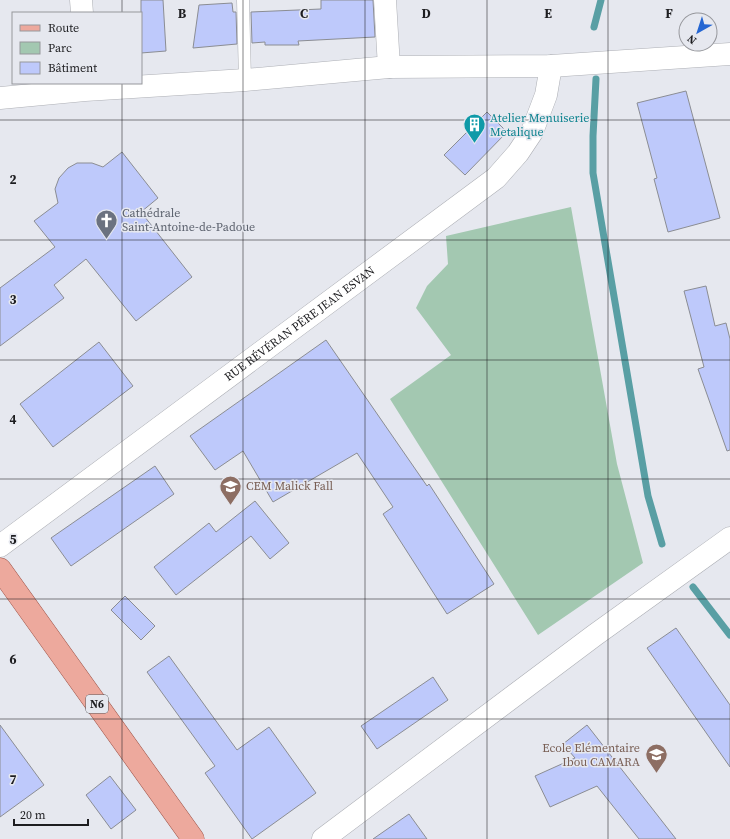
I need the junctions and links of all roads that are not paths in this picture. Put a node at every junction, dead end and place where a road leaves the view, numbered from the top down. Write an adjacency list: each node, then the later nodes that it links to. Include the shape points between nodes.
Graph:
1 (82, 0): 4 (street)
2 (243, 0): 8 (lane)
3 (385, 0): 7 (street)
4 (82, 12)
5 (730, 54): 6 (street)
6 (551, 66): 7 (street); 14 (street, RUE RÉVÉRAN PÉRE JEAN ESVAN, via 546,95 532,132 496,178)
7 (390, 67): 8 (street)
8 (245, 80): 10 (street)
9 (138, 84): 11 (street)
10 (142, 84)
11 (85, 86): 12 (street)
12 (0, 98)
13 (730, 538): 17 (street, via 595,635)
14 (0, 546)
15 (0, 569): 16 (main road, N6)
16 (193, 839)
17 (323, 839)

